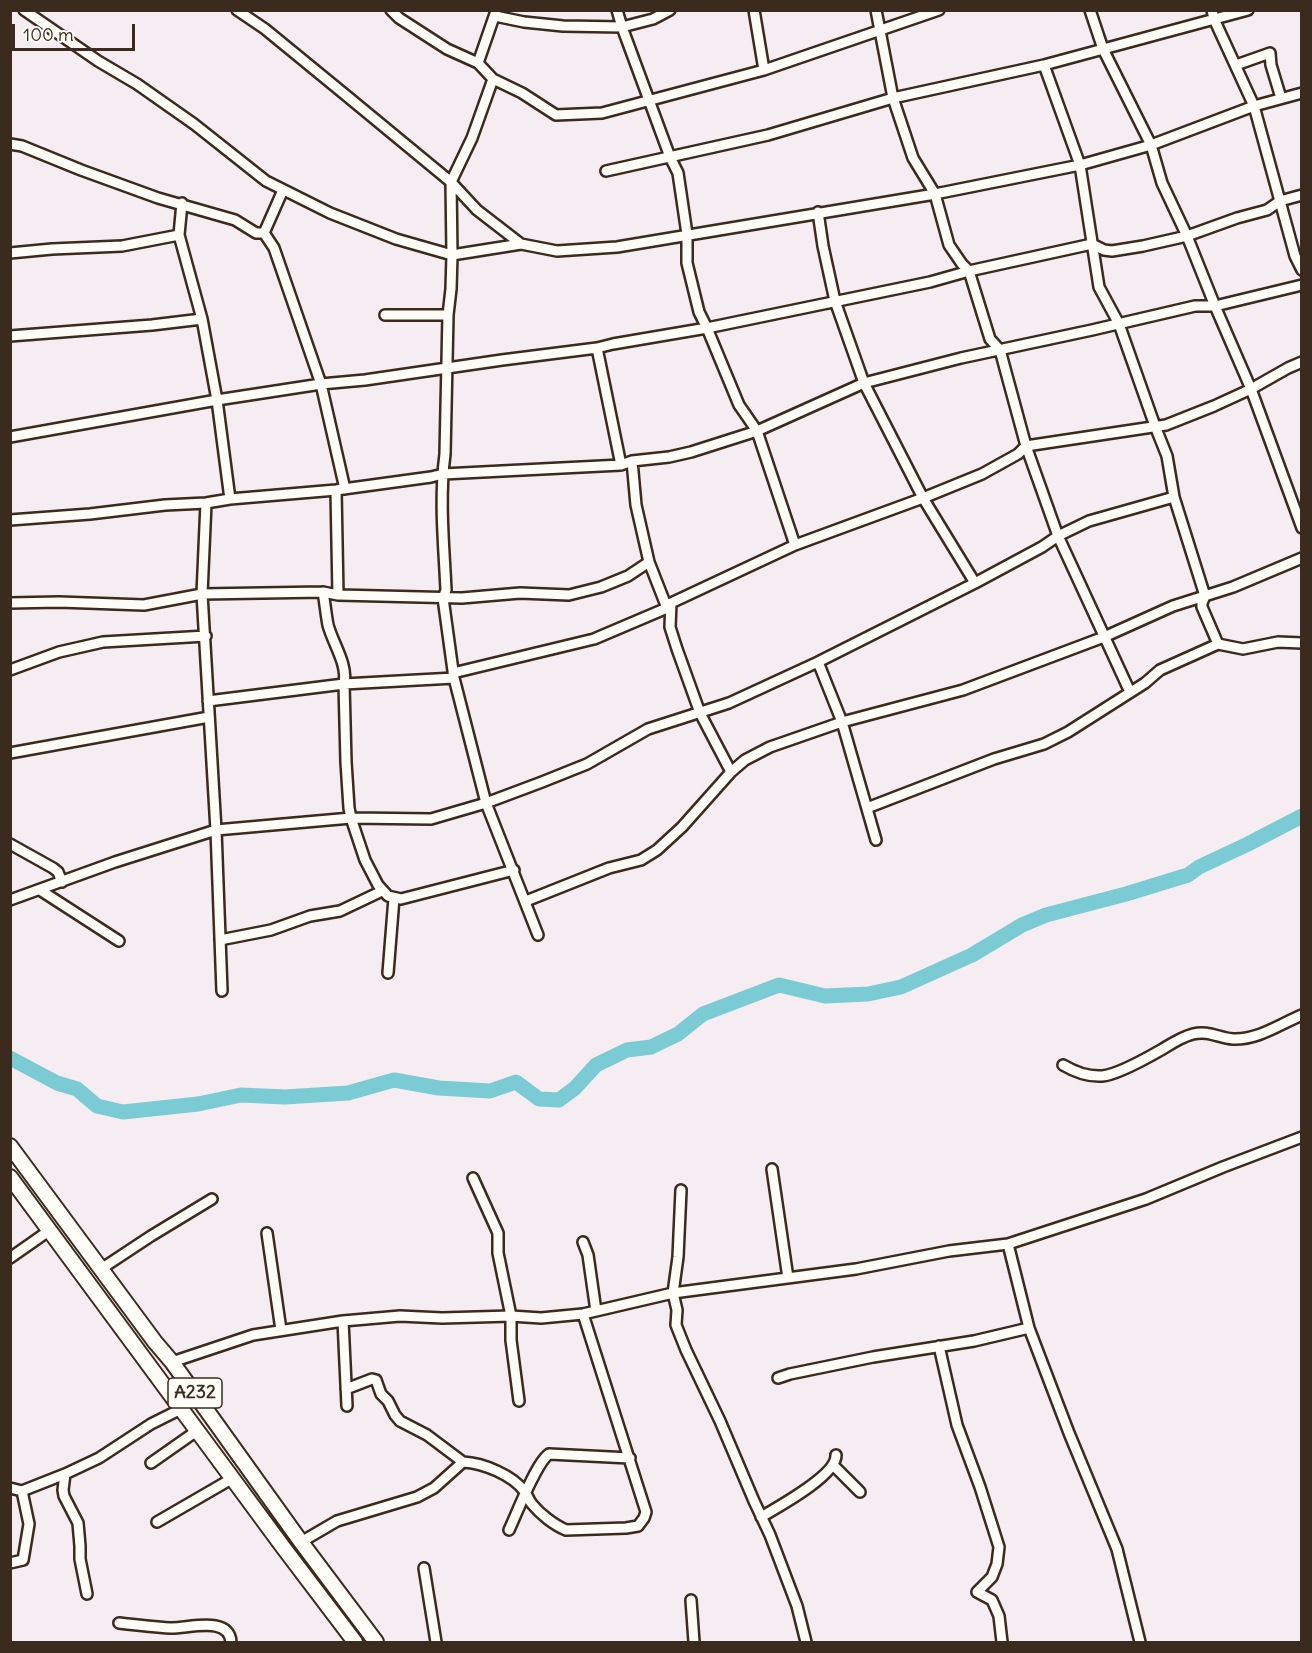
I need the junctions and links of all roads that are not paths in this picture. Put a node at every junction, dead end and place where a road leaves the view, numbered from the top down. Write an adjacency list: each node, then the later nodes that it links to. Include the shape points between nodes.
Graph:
1 (24, 10): 32 (street, via 137,84)
2 (237, 10): 31 (street)
3 (391, 10): 16 (street, via 447,49)
4 (617, 10): 13 (street)
5 (670, 10): 13 (street)
6 (754, 10): 19 (street)
7 (876, 10): 14 (street)
8 (939, 10): 14 (street)
9 (1090, 10): 15 (street)
10 (1248, 10): 12 (street)
11 (496, 13): 13 (street, via 524,22); 16 (street)
12 (1213, 15): 15 (street); 18 (street)
13 (622, 27): 24 (street)
14 (879, 31): 19 (street); 22 (street)
15 (1103, 49): 17 (street); 27 (street)
16 (478, 63): 20 (street)
17 (1044, 65): 22 (street); 29 (street)
18 (1236, 65): 23 (street, via 1270,53); 25 (street)
19 (764, 70): 24 (street)
20 (493, 79): 24 (street, via 556,115 602,113); 31 (street)
21 (1302, 93): 23 (street)
22 (893, 98): 28 (street, via 768,135); 33 (street, via 913,158)
23 (1281, 99): 25 (street)
24 (650, 100): 28 (street)
25 (1254, 106): 27 (street); 35 (street)
26 (10, 144): 36 (street, via 158,198)
27 (1151, 145): 29 (street); 41 (street, via 1162,183)
28 (670, 157): 30 (street); 39 (street, via 678,173)
29 (1080, 165): 33 (street); 43 (street)
30 (606, 171)
31 (451, 182): 42 (street, via 477,210); 45 (street)
32 (283, 190): 38 (street); 45 (street, via 396,239)
33 (935, 194): 37 (street); 47 (street, via 949,245)
34 (1302, 195): 35 (street)
35 (1280, 201): 41 (street, via 1267,210); 46 (street)
36 (182, 203): 38 (street); 40 (street)
37 (818, 212): 39 (street); 49 (street)
38 (264, 233): 62 (street, via 274,248)
39 (687, 234): 42 (street, via 617,247 557,250); 55 (street, via 687,263)
40 (178, 235): 44 (street, via 122,246); 53 (street)
41 (1187, 236): 43 (street, via 1112,251); 50 (street)
42 (521, 244): 45 (street)
43 (1092, 244): 47 (street); 54 (street, via 1099,287)
44 (10, 253)
45 (452, 255): 52 (street)
46 (1302, 270)
47 (969, 271): 49 (street); 58 (street, via 990,339)
48 (1302, 285): 50 (street)
49 (835, 301): 55 (street); 61 (street)
50 (1215, 306): 54 (street, via 1195,306); 63 (street)
51 (385, 315): 52 (street)
52 (448, 315): 60 (street)
53 (202, 319): 56 (street); 64 (street)
54 (1119, 324): 58 (street); 65 (street)
55 (707, 328): 57 (street); 66 (street, via 739,405)
56 (10, 336)
57 (597, 348): 60 (street); 70 (street)
58 (1000, 350): 61 (street); 68 (street)
59 (1302, 362): 63 (street)
60 (447, 368): 62 (street); 71 (street)
61 (864, 383): 66 (street); 74 (street)
62 (321, 384): 64 (street); 72 (street)
63 (1251, 389): 65 (street, via 1166,425); 78 (street)
64 (217, 400): 67 (street); 75 (street)
65 (1155, 426): 68 (street); 73 (street, via 1167,456)
66 (757, 431): 69 (street, via 690,452); 80 (street)
67 (10, 437)
68 (1026, 446): 74 (street, via 982,474); 79 (street)
69 (632, 461): 70 (street); 82 (street, via 636,505)
70 (621, 465): 71 (street)
71 (443, 474): 72 (street); 88 (street)
72 (340, 489): 75 (street); 86 (street)
73 (1174, 497): 79 (street, via 1089,521); 87 (street)
74 (923, 498): 80 (street); 83 (street)
75 (230, 499): 76 (street)
76 (206, 503): 77 (street); 85 (street)
77 (10, 520)
78 (1302, 528)
79 (1058, 536): 83 (street); 94 (street)
80 (795, 545): 90 (street)
81 (1302, 558): 87 (street)
82 (649, 562): 88 (street, via 628,576 569,595 520,593); 90 (street)
83 (975, 583): 97 (street)
84 (323, 592): 85 (street); 86 (street); 100 (street)
85 (202, 594): 89 (street, via 144,605); 93 (street)
86 (338, 595): 88 (street)
87 (1205, 596): 94 (street, via 1173,606); 96 (street, via 1202,607)
88 (443, 598): 99 (street)
89 (10, 603)
90 (669, 606): 91 (street); 92 (street)
91 (655, 613): 92 (street); 99 (street, via 594,639)
92 (670, 627): 103 (street)
93 (206, 636): 98 (street, via 103,642 59,652); 102 (street)
94 (1104, 638): 101 (street); 105 (street, via 963,690)
95 (1302, 643): 96 (street, via 1278,642 1243,649)
96 (1218, 644): 101 (street, via 1160,670)
97 (818, 662): 103 (street, via 729,703); 105 (street)
98 (10, 670)
99 (454, 675): 100 (street); 108 (street)
100 (344, 684): 102 (street); 110 (street)
101 (1130, 692): 109 (street, via 1044,744)
102 (208, 701): 104 (street)
103 (700, 712): 107 (street); 108 (street, via 648,729 587,764)
104 (209, 717): 106 (street); 111 (street)
105 (842, 722): 107 (street, via 770,747); 109 (street)
106 (10, 753)
107 (731, 772): 120 (street, via 657,850 641,860 609,868)
108 (486, 803): 110 (street, via 431,819); 114 (street)
109 (867, 808): 112 (street)
110 (351, 818): 111 (street); 117 (street, via 365,860)
111 (216, 830): 115 (street); 122 (street)
112 (876, 840)
113 (10, 844): 115 (street, via 53,868)
114 (514, 870): 118 (street, via 417,896); 120 (street)
115 (62, 882): 116 (street)
116 (40, 890): 119 (street); 123 (street)
117 (382, 891): 118 (street); 122 (street, via 340,911)
118 (394, 898): 124 (street)
119 (10, 900)
120 (526, 901): 121 (street)
121 (538, 935)
122 (220, 940): 125 (street)
123 (119, 941)
124 (388, 973)
125 (222, 992)
126 (1302, 1015): 127 (street, via 1275,1029 1243,1038 1205,1032 1192,1034 1105,1076 1089,1076)
127 (1063, 1065)
128 (1302, 1137): 138 (street, via 1146,1199)
129 (10, 1146): 140 (highway, A232)
130 (772, 1169): 141 (street)
131 (10, 1177): 135 (highway, A232)
132 (473, 1178): 147 (street, via 498,1233)
133 (681, 1190): 142 (street)
134 (212, 1199): 140 (street)
135 (50, 1230): 139 (street); 145 (highway, A232)
136 (267, 1233): 150 (street)
137 (583, 1242): 144 (street)
138 (1008, 1244): 141 (street); 149 (street)
139 (10, 1258)
140 (101, 1269): 143 (highway, A232)
141 (788, 1278): 142 (street)
142 (673, 1293): 144 (street); 168 (street, via 676,1325)
143 (125, 1302): 145 (highway); 152 (highway, A232)
144 (596, 1311): 146 (street)
145 (110, 1312): 157 (highway, A232)
146 (583, 1314): 147 (street); 159 (street)
147 (510, 1316): 148 (street, via 400,1316); 155 (street)
148 (343, 1321): 150 (street); 154 (street)
149 (1029, 1328): 151 (street); 184 (street, via 1117,1549)
150 (281, 1330): 152 (street, via 253,1335)
151 (939, 1346): 153 (street); 183 (street, via 957,1425 999,1547 992,1577 977,1592 992,1600 999,1616)
152 (172, 1362): 171 (highway, A232)
153 (778, 1378)
154 (346, 1389): 156 (street); 160 (street, via 376,1380 400,1421)
155 (519, 1401)
156 (347, 1406)
157 (181, 1409): 158 (highway, A232); 162 (street)
158 (198, 1430): 161 (street); 163 (highway, A232)
159 (630, 1458): 167 (street, via 549,1454 543,1458); 167 (street, via 646,1512 634,1528 566,1530 532,1505)
160 (463, 1462): 167 (street, via 501,1473); 171 (street, via 434,1488 417,1497 337,1521)
161 (151, 1463)
162 (65, 1474): 165 (street); 174 (street, via 64,1496 78,1523)
163 (233, 1478): 169 (street); 178 (highway, A232)
164 (10, 1488): 165 (street)
165 (22, 1491): 172 (street, via 28,1524 23,1560)
166 (861, 1492): 168 (street, via 835,1460 800,1494)
167 (526, 1494): 170 (street)
168 (761, 1516): 182 (street, via 797,1606)
169 (157, 1522)
170 (509, 1530)
171 (301, 1542): 179 (highway, A232)
172 (10, 1563)
173 (424, 1568): 180 (street)
174 (87, 1594)
175 (691, 1600): 181 (street)
176 (119, 1623): 177 (street, via 174,1628 213,1625 227,1632)
177 (231, 1642)
178 (355, 1642)
179 (376, 1642)
180 (436, 1642)
181 (694, 1642)
182 (806, 1642)
183 (1002, 1642)
184 (1140, 1642)

